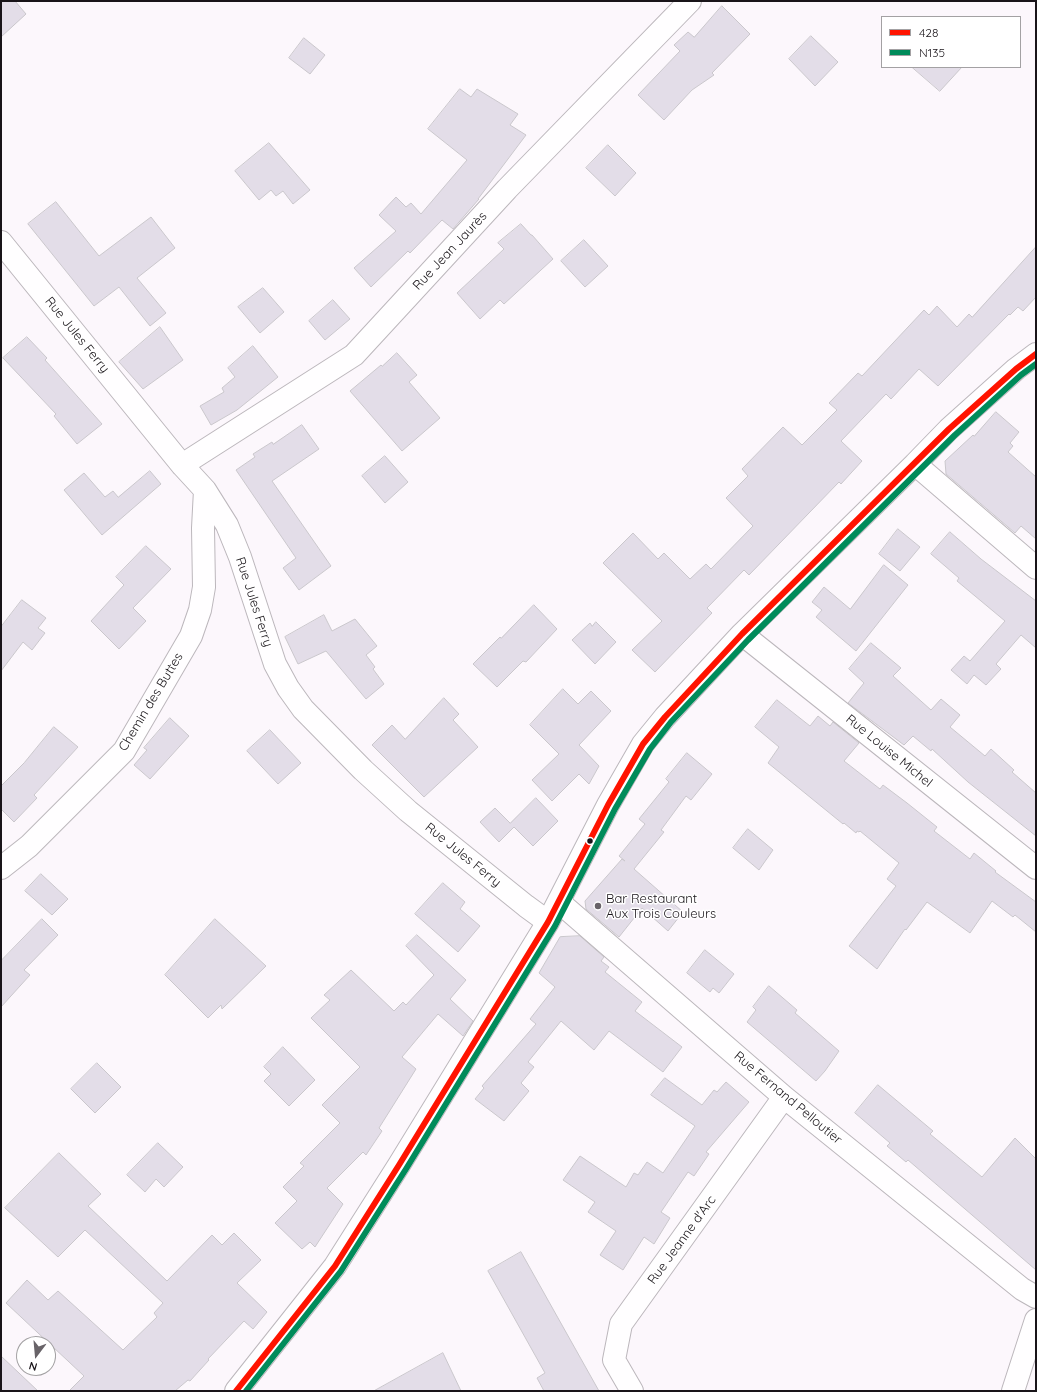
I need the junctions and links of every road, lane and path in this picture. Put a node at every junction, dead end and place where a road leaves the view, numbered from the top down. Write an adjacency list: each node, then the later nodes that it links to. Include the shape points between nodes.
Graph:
1 (690, 1): 5 (street, Rue Jean Jaurès, via 507,189 354,355)
2 (1, 242): 5 (street, Rue Jules Ferry)
3 (1036, 354): 4 (street, via 949,429)
4 (915, 464): 7 (street); 8 (street)
5 (182, 465): 6 (street, Rue Jules Ferry)
6 (205, 490): 9 (street, Chemin des Buttes, via 204,587 200,610 191,636 124,751 29,846); 12 (street, Rue Jules Ferry, via 227,525 275,664 303,709 408,811)
7 (1036, 568)
8 (742, 634): 10 (street, Rue Louise Michel); 11 (street, via 643,744 608,805)
9 (1, 868)
10 (1036, 868)
11 (559, 902): 12 (street); 13 (street, Rue Fernand Pelloutier)
12 (548, 922): 16 (street, via 335,1266)
13 (784, 1097): 14 (street, Rue Fernand Pelloutier); 17 (street, Rue Jeanne d'Arc, via 621,1324 614,1360)
14 (1029, 1293)
15 (1036, 1320): 18 (street)
16 (236, 1391)
17 (632, 1391)
18 (1013, 1391)

